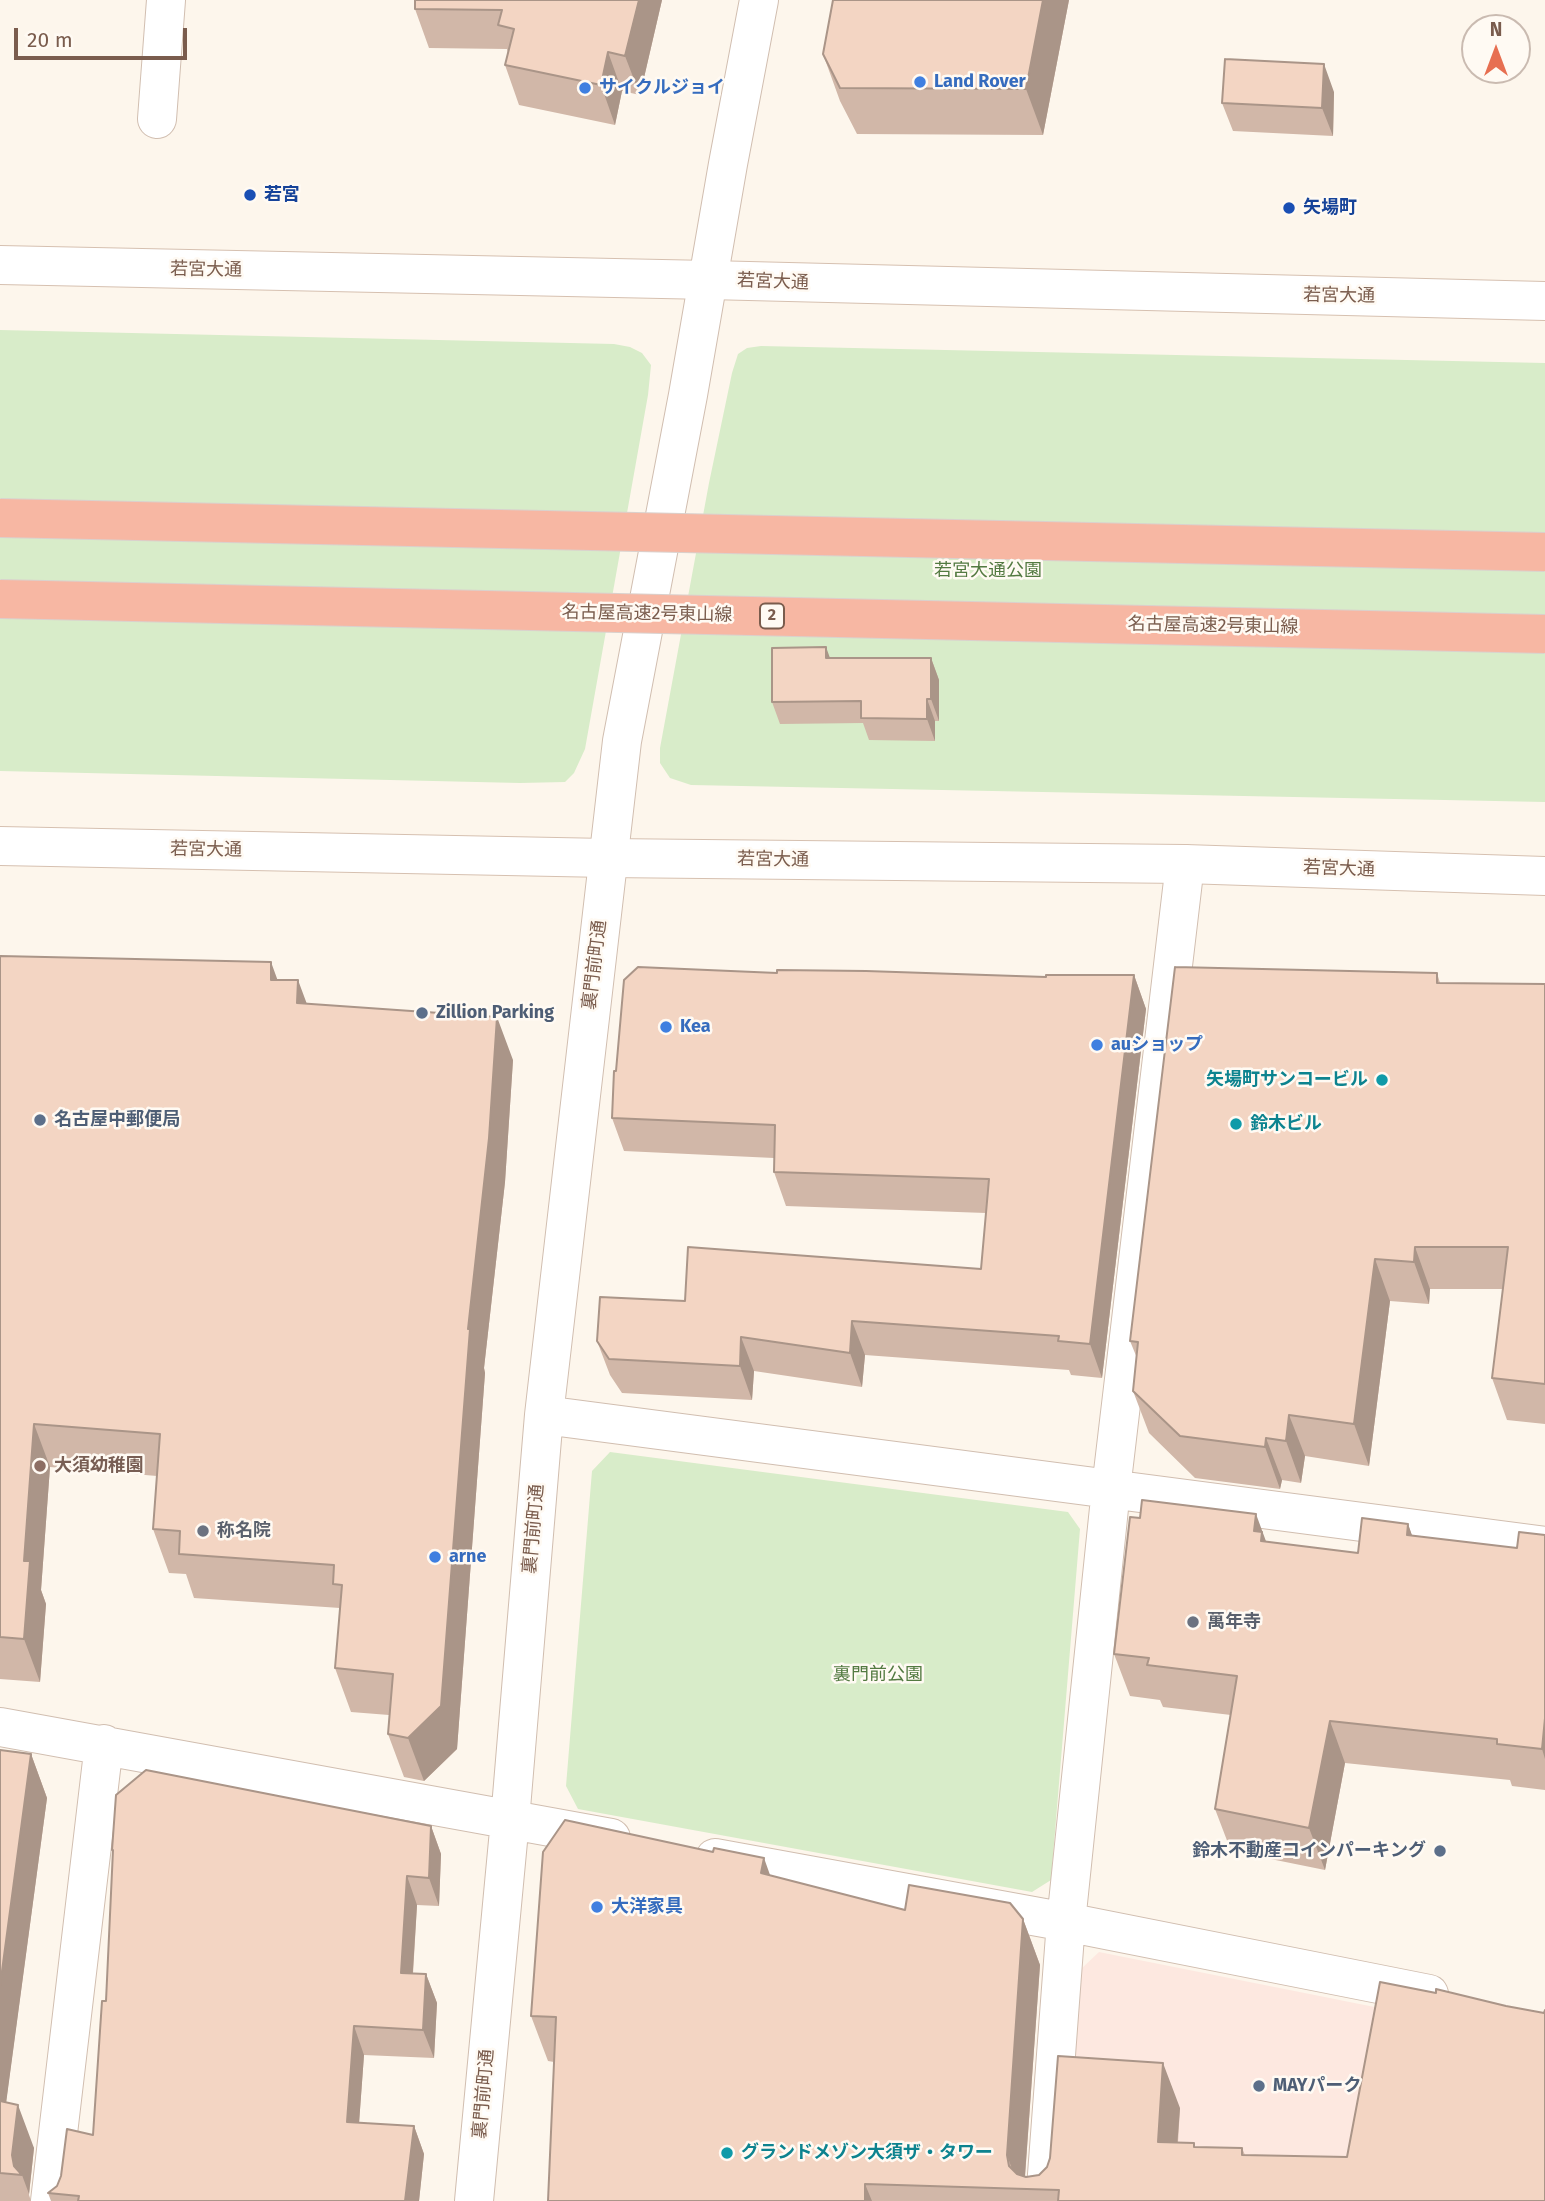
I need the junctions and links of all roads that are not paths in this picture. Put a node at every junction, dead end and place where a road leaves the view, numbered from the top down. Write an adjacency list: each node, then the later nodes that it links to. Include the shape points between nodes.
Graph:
1 (166, 0): 3 (street)
2 (760, 0): 5 (street, 裏門前町通)
3 (158, 119)
4 (0, 265): 5 (street, 若宮大通)
5 (709, 280): 6 (street, 若宮大通); 12 (street, 裏門前町通, via 622,741)
6 (1545, 301)
7 (0, 518): 8 (highway, bridge)
8 (1545, 552)
9 (0, 599): 10 (highway, 名古屋高速2号東山線 / 2, bridge)
10 (1545, 634)
11 (0, 846): 12 (street, 若宮大通)
12 (607, 858): 13 (street, 若宮大通); 15 (street, 裏門前町通)
13 (1185, 864): 14 (street, 若宮大通); 16 (street)
14 (1545, 876)
15 (544, 1415): 16 (street); 20 (street, 裏門前町通)
16 (1111, 1489): 17 (street); 23 (street)
17 (1545, 1546)
18 (0, 1727): 19 (street)
19 (104, 1744): 20 (street); 25 (street)
20 (510, 1820): 21 (street); 26 (street, 裏門前町通)
21 (646, 1845)
22 (686, 1852): 23 (street)
23 (1066, 1922): 24 (street); 27 (street)
24 (1465, 2001)
25 (50, 2201)
26 (474, 2201)
27 (1045, 2201)

